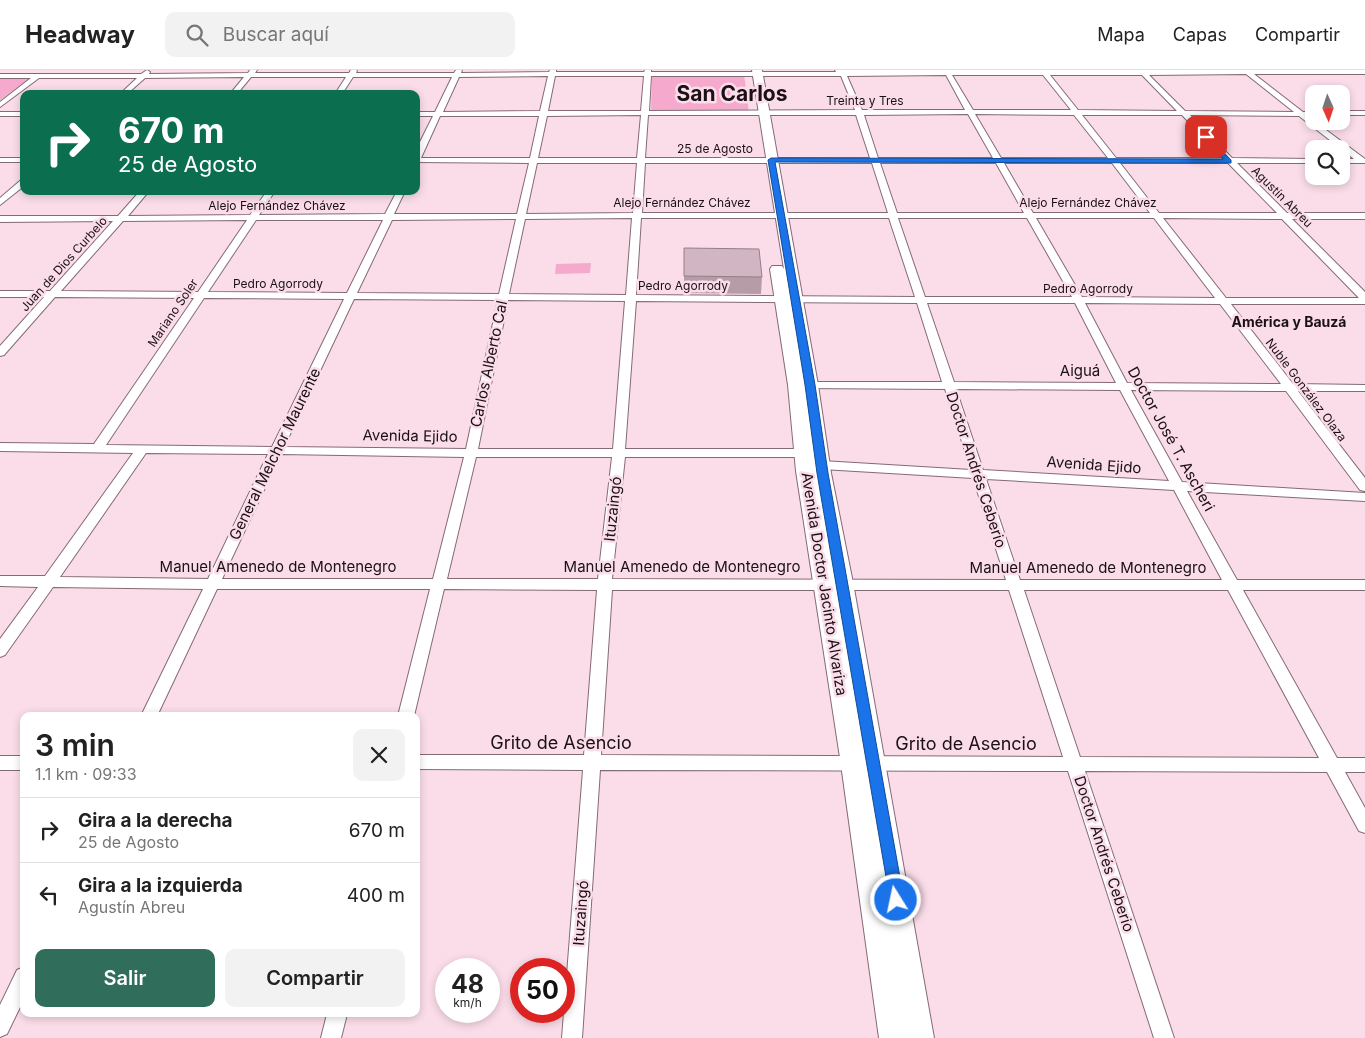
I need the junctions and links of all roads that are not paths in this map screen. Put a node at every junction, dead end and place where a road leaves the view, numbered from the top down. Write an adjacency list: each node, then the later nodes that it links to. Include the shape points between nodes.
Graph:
1 (46, 70): 16 (street)
2 (753, 71): 3 (street); 9 (street); 35 (main road, Avenida Doctor Jacinto Alvariza)
3 (842, 71): 4 (street); 23 (street, Doctor Andrés Ceberio)
4 (947, 71): 10 (street); 24 (street, Doctor José T. Ascheri)
5 (252, 72): 6 (street); 14 (street); 20 (street)
6 (352, 72): 7 (street); 21 (street)
7 (458, 72): 8 (street); 32 (street)
8 (553, 72): 9 (street); 33 (street, Carlos Alberto Cal)
9 (648, 72): 34 (street, Ituzaingó)
10 (1045, 72): 11 (street); 25 (street, Nuble González Olaza)
11 (1143, 72): 12 (street); 26 (street, Agustín Abreu)
12 (1247, 72): 13 (street); 36 (street)
13 (1365, 72)
14 (147, 73): 16 (street); 19 (street)
15 (0, 76): 16 (street)
16 (39, 76): 18 (street)
17 (20, 90): 22 (street)
18 (20, 90)
19 (128, 90)
20 (236, 90)
21 (341, 90)
22 (0, 105)
23 (859, 112): 24 (street, Treinta y Tres); 35 (street, Treinta y Tres); 44 (street, Doctor Andrés Ceberio)
24 (971, 112): 25 (street, Treinta y Tres); 45 (street, Doctor José T. Ascheri)
25 (1078, 113): 26 (street, Treinta y Tres); 46 (street, Nuble González Olaza)
26 (1183, 113): 36 (street, Treinta y Tres); 47 (street, Agustín Abreu)
27 (1350, 113): 28 (street)
28 (1365, 113)
29 (0, 114): 30 (street)
30 (20, 114)
31 (420, 114): 32 (street, Treinta y Tres)
32 (438, 114): 33 (street, Treinta y Tres); 37 (street)
33 (544, 114): 34 (street, Treinta y Tres); 41 (street, Carlos Alberto Cal)
34 (646, 114): 35 (street, Treinta y Tres); 42 (street, Ituzaingó)
35 (760, 114): 43 (main road, Avenida Doctor Jacinto Alvariza)
36 (1302, 114): 50 (street)
37 (420, 152)
38 (0, 160): 39 (street)
39 (20, 160)
40 (420, 160): 41 (street, 25 de Agosto)
41 (534, 160): 42 (street, 25 de Agosto); 63 (street, Carlos Alberto Cal)
42 (642, 160): 43 (street, 25 de Agosto); 57 (street, Ituzaingó)
43 (766, 160): 44 (street, 25 de Agosto); 56 (main road, Avenida Doctor Jacinto Alvariza)
44 (875, 160): 45 (street, 25 de Agosto); 58 (street, Doctor Andrés Ceberio)
45 (998, 160): 46 (street, 25 de Agosto); 59 (street, Doctor José T. Ascheri)
46 (1114, 161): 47 (street, 25 de Agosto); 60 (street, Nuble González Olaza)
47 (1229, 161): 48 (street, 25 de Agosto); 61 (street, Agustín Abreu)
48 (1305, 161)
49 (1350, 161): 50 (street)
50 (1364, 161)
51 (20, 185): 55 (street)
52 (142, 195): 66 (street, Juan de Dios Curbelo)
53 (267, 195): 67 (street, Mariano Soler)
54 (399, 195): 64 (street, General Melchor Maurente)
55 (0, 202)
56 (774, 215): 57 (street, Alejo Fernández Chávez); 58 (street, Alejo Fernández Chávez); 75 (main road, Avenida Doctor Jacinto Alvariza)
57 (638, 216): 63 (street, Alejo Fernández Chávez); 73 (street, Ituzaingó)
58 (892, 216): 59 (street, Alejo Fernández Chávez); 76 (street, Doctor Andrés Ceberio)
59 (1029, 216): 60 (street, Alejo Fernández Chávez); 77 (street, Doctor José T. Ascheri)
60 (1156, 216): 61 (street, Alejo Fernández Chávez); 78 (street, Nuble González Olaza)
61 (1283, 216): 62 (street, Alejo Fernández Chávez); 74 (street, Agustín Abreu)
62 (1365, 216)
63 (521, 217): 64 (street, Alejo Fernández Chávez); 72 (street, Carlos Alberto Cal)
64 (388, 218): 67 (street, Alejo Fernández Chávez); 71 (street, General Melchor Maurente)
65 (0, 219): 66 (street, Alejo Fernández Chávez)
66 (121, 219): 67 (street, Alejo Fernández Chávez); 69 (street, Juan de Dios Curbelo)
67 (252, 219): 70 (street, Mariano Soler)
68 (0, 294): 69 (street, Pedro Agorrody)
69 (54, 294): 70 (street, Pedro Agorrody); 79 (street, Juan de Dios Curbelo)
70 (199, 296): 71 (street, Pedro Agorrody); 86 (street, Mariano Soler)
71 (350, 297): 72 (street, Pedro Agorrody); 88 (street, General Melchor Maurente)
72 (502, 298): 73 (street, Pedro Agorrody); 89 (street, Carlos Alberto Cal)
73 (631, 299): 75 (street, Pedro Agorrody); 90 (street, Ituzaingó)
74 (1365, 299): 78 (street, Pedro Agorrody)
75 (789, 300): 76 (street, Pedro Agorrody); 80 (main road, Avenida Doctor Jacinto Alvariza)
76 (921, 300): 77 (street, Pedro Agorrody); 81 (street, Doctor Andrés Ceberio)
77 (1079, 301): 78 (street, Pedro Agorrody); 82 (street, Doctor José T. Ascheri)
78 (1224, 302): 83 (street, Nuble González Olaza)
79 (0, 353)
80 (803, 385): 81 (street, Aiguá); 91 (main road, Avenida Doctor Jacinto Alvariza)
81 (948, 385): 82 (street, Aiguá); 92 (street, Doctor Andrés Ceberio)
82 (1123, 386): 83 (street, Aiguá); 93 (street, Doctor José T. Ascheri)
83 (1288, 387): 84 (street, Aiguá); 94 (street, Nuble González Olaza)
84 (1365, 388)
85 (0, 447): 86 (street, Avenida Ejido)
86 (97, 448): 87 (street, Avenida Ejido)
87 (142, 449): 88 (street, Avenida Ejido); 97 (street)
88 (276, 450): 89 (street, Avenida Ejido); 101 (street, General Melchor Maurente)
89 (471, 453): 90 (street, Avenida Ejido); 102 (street, Carlos Alberto Cal)
90 (618, 453): 91 (street, Avenida Ejido); 98 (street, Ituzaingó)
91 (815, 457): 92 (street, Avenida Ejido); 99 (main road, Avenida Doctor Jacinto Alvariza, via 805,471); 100 (main road, Avenida Doctor Jacinto Alvariza)
92 (976, 474): 93 (street, Avenida Ejido); 104 (street, Doctor Andrés Ceberio)
93 (1178, 487): 95 (street, Avenida Ejido); 103 (street, Doctor José T. Ascheri)
94 (1365, 487)
95 (1365, 497)
96 (0, 581): 97 (street, Manuel Amenedo de Montenegro)
97 (49, 582): 101 (street, Manuel Amenedo de Montenegro); 106 (street)
98 (605, 583): 99 (street, Manuel Amenedo de Montenegro); 102 (street, Manuel Amenedo de Montenegro); 112 (street, Ituzaingó)
99 (824, 583): 100 (street, Manuel Amenedo de Montenegro); 113 (main road, Avenida Doctor Jacinto Alvariza)
100 (843, 583): 104 (street, Manuel Amenedo de Montenegro); 114 (main road, Avenida Doctor Jacinto Alvariza)
101 (212, 584): 102 (street, Manuel Amenedo de Montenegro); 107 (street, General Melchor Maurente)
102 (438, 584): 108 (street, Carlos Alberto Cal)
103 (1232, 584): 104 (street, Manuel Amenedo de Montenegro); 105 (street, Manuel Amenedo de Montenegro); 116 (street, Doctor José T. Ascheri)
104 (1014, 585): 115 (street, Doctor Andrés Ceberio)
105 (1365, 585)
106 (0, 651)
107 (151, 712)
108 (407, 712)
109 (420, 762): 112 (street, Grito de Asencio)
110 (0, 763): 111 (street)
111 (20, 763)
112 (593, 764): 113 (street, Grito de Asencio); 123 (street, Ituzaingó)
113 (852, 764): 114 (street, Grito de Asencio); 124 (main road, Avenida Doctor Jacinto Alvariza)
114 (873, 764): 115 (street, Grito de Asencio); 125 (main road, Avenida Doctor Jacinto Alvariza)
115 (1074, 765): 116 (street, Grito de Asencio); 126 (street, Doctor Andrés Ceberio)
116 (1333, 765): 117 (street, Grito de Asencio); 118 (street, Doctor José T. Ascheri)
117 (1365, 765)
118 (1365, 825)
119 (20, 986): 121 (street)
120 (336, 1017): 122 (street)
121 (0, 1027)
122 (331, 1038)
123 (572, 1038)
124 (893, 1038)
125 (920, 1038)
126 (1164, 1038)

